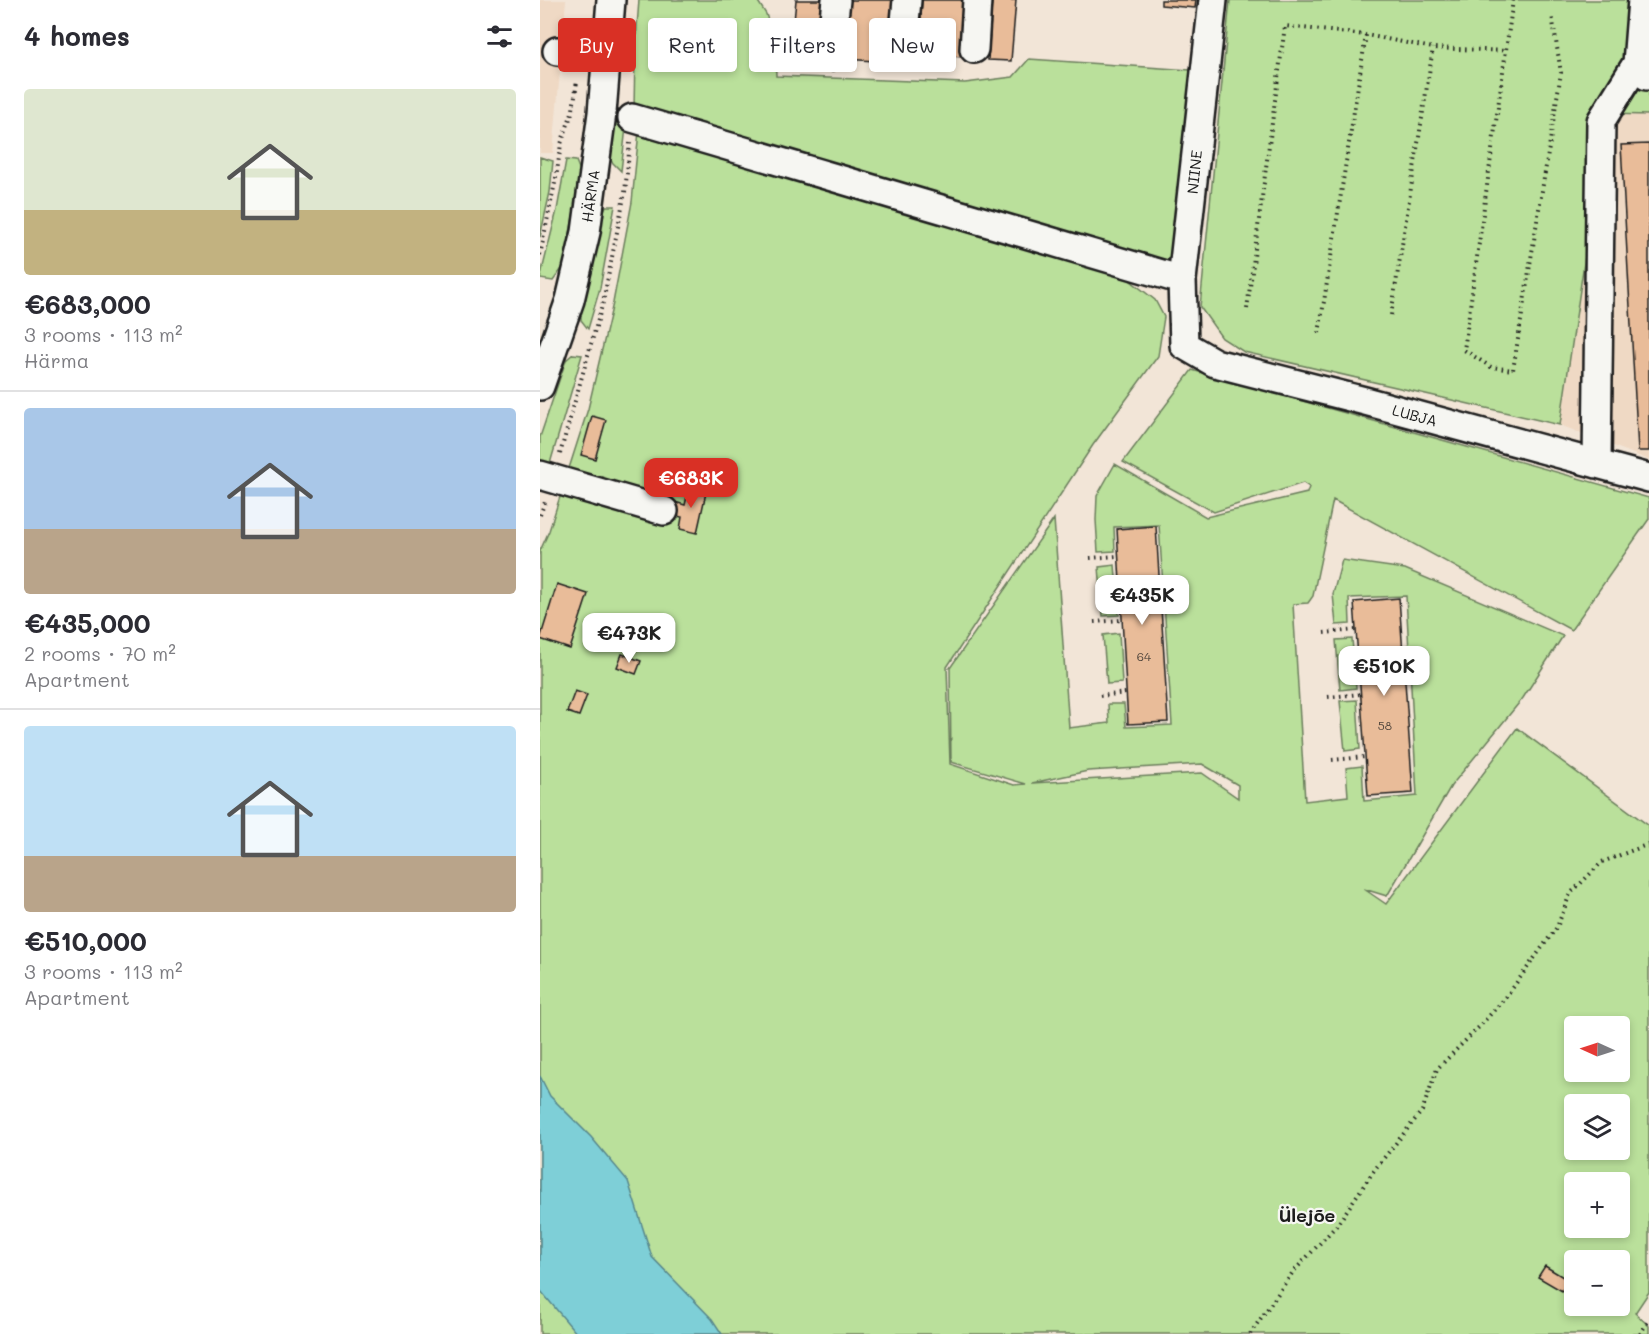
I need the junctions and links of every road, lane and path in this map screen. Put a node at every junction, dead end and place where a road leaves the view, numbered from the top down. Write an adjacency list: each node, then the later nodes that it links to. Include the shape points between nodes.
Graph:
1 (611, 0): 9 (street, HÄRMA)
2 (836, 0): 10 (street)
3 (907, 0): 11 (street)
4 (977, 0): 14 (street)
5 (1213, 0): 21 (street, NIINE)
6 (1513, 0): 15 (path)
7 (1642, 0): 16 (street)
8 (1552, 15): 15 (path, via 1561,73 1513,370 1491,367 1464,350)
9 (601, 18)
10 (834, 18)
11 (905, 18)
12 (1366, 35): 13 (path); 22 (path, via 1285,26); 24 (path)
13 (1433, 48): 15 (path); 23 (path)
14 (974, 49)
15 (1506, 51)
16 (1643, 70): 27 (street, via 1601,121)
17 (579, 72): 20 (path)
18 (589, 72): 26 (street, HÄRMA, via 602,113 585,231 570,300)
19 (632, 118): 21 (street); 28 (path, via 626,192 603,302)
20 (540, 255)
21 (1182, 280): 25 (street, NIINE)
22 (1247, 309)
23 (1391, 315)
24 (1319, 333)
25 (1184, 345): 27 (street, LUBJA, via 1215,363)
26 (540, 386)
27 (1597, 464): 29 (street, LUBJA)
28 (546, 477): 30 (street); 31 (path)
29 (1649, 478)
30 (664, 511)
31 (540, 515)
32 (1118, 556): 33 (path)
33 (1090, 558)
34 (1122, 620): 35 (path)
35 (1094, 622)
36 (1356, 630): 37 (path)
37 (1324, 633)
38 (1126, 693): 40 (path)
39 (1360, 694): 41 (path)
40 (1100, 696)
41 (1328, 697)
42 (1365, 757): 43 (path)
43 (1332, 760)
44 (1649, 844): 46 (path, via 1602,862 1570,894 1557,927 1499,1005 1437,1069 1422,1111 1375,1169 1337,1225 1293,1272)
45 (1649, 1320): 47 (path)
46 (1250, 1334)
47 (1640, 1334)

